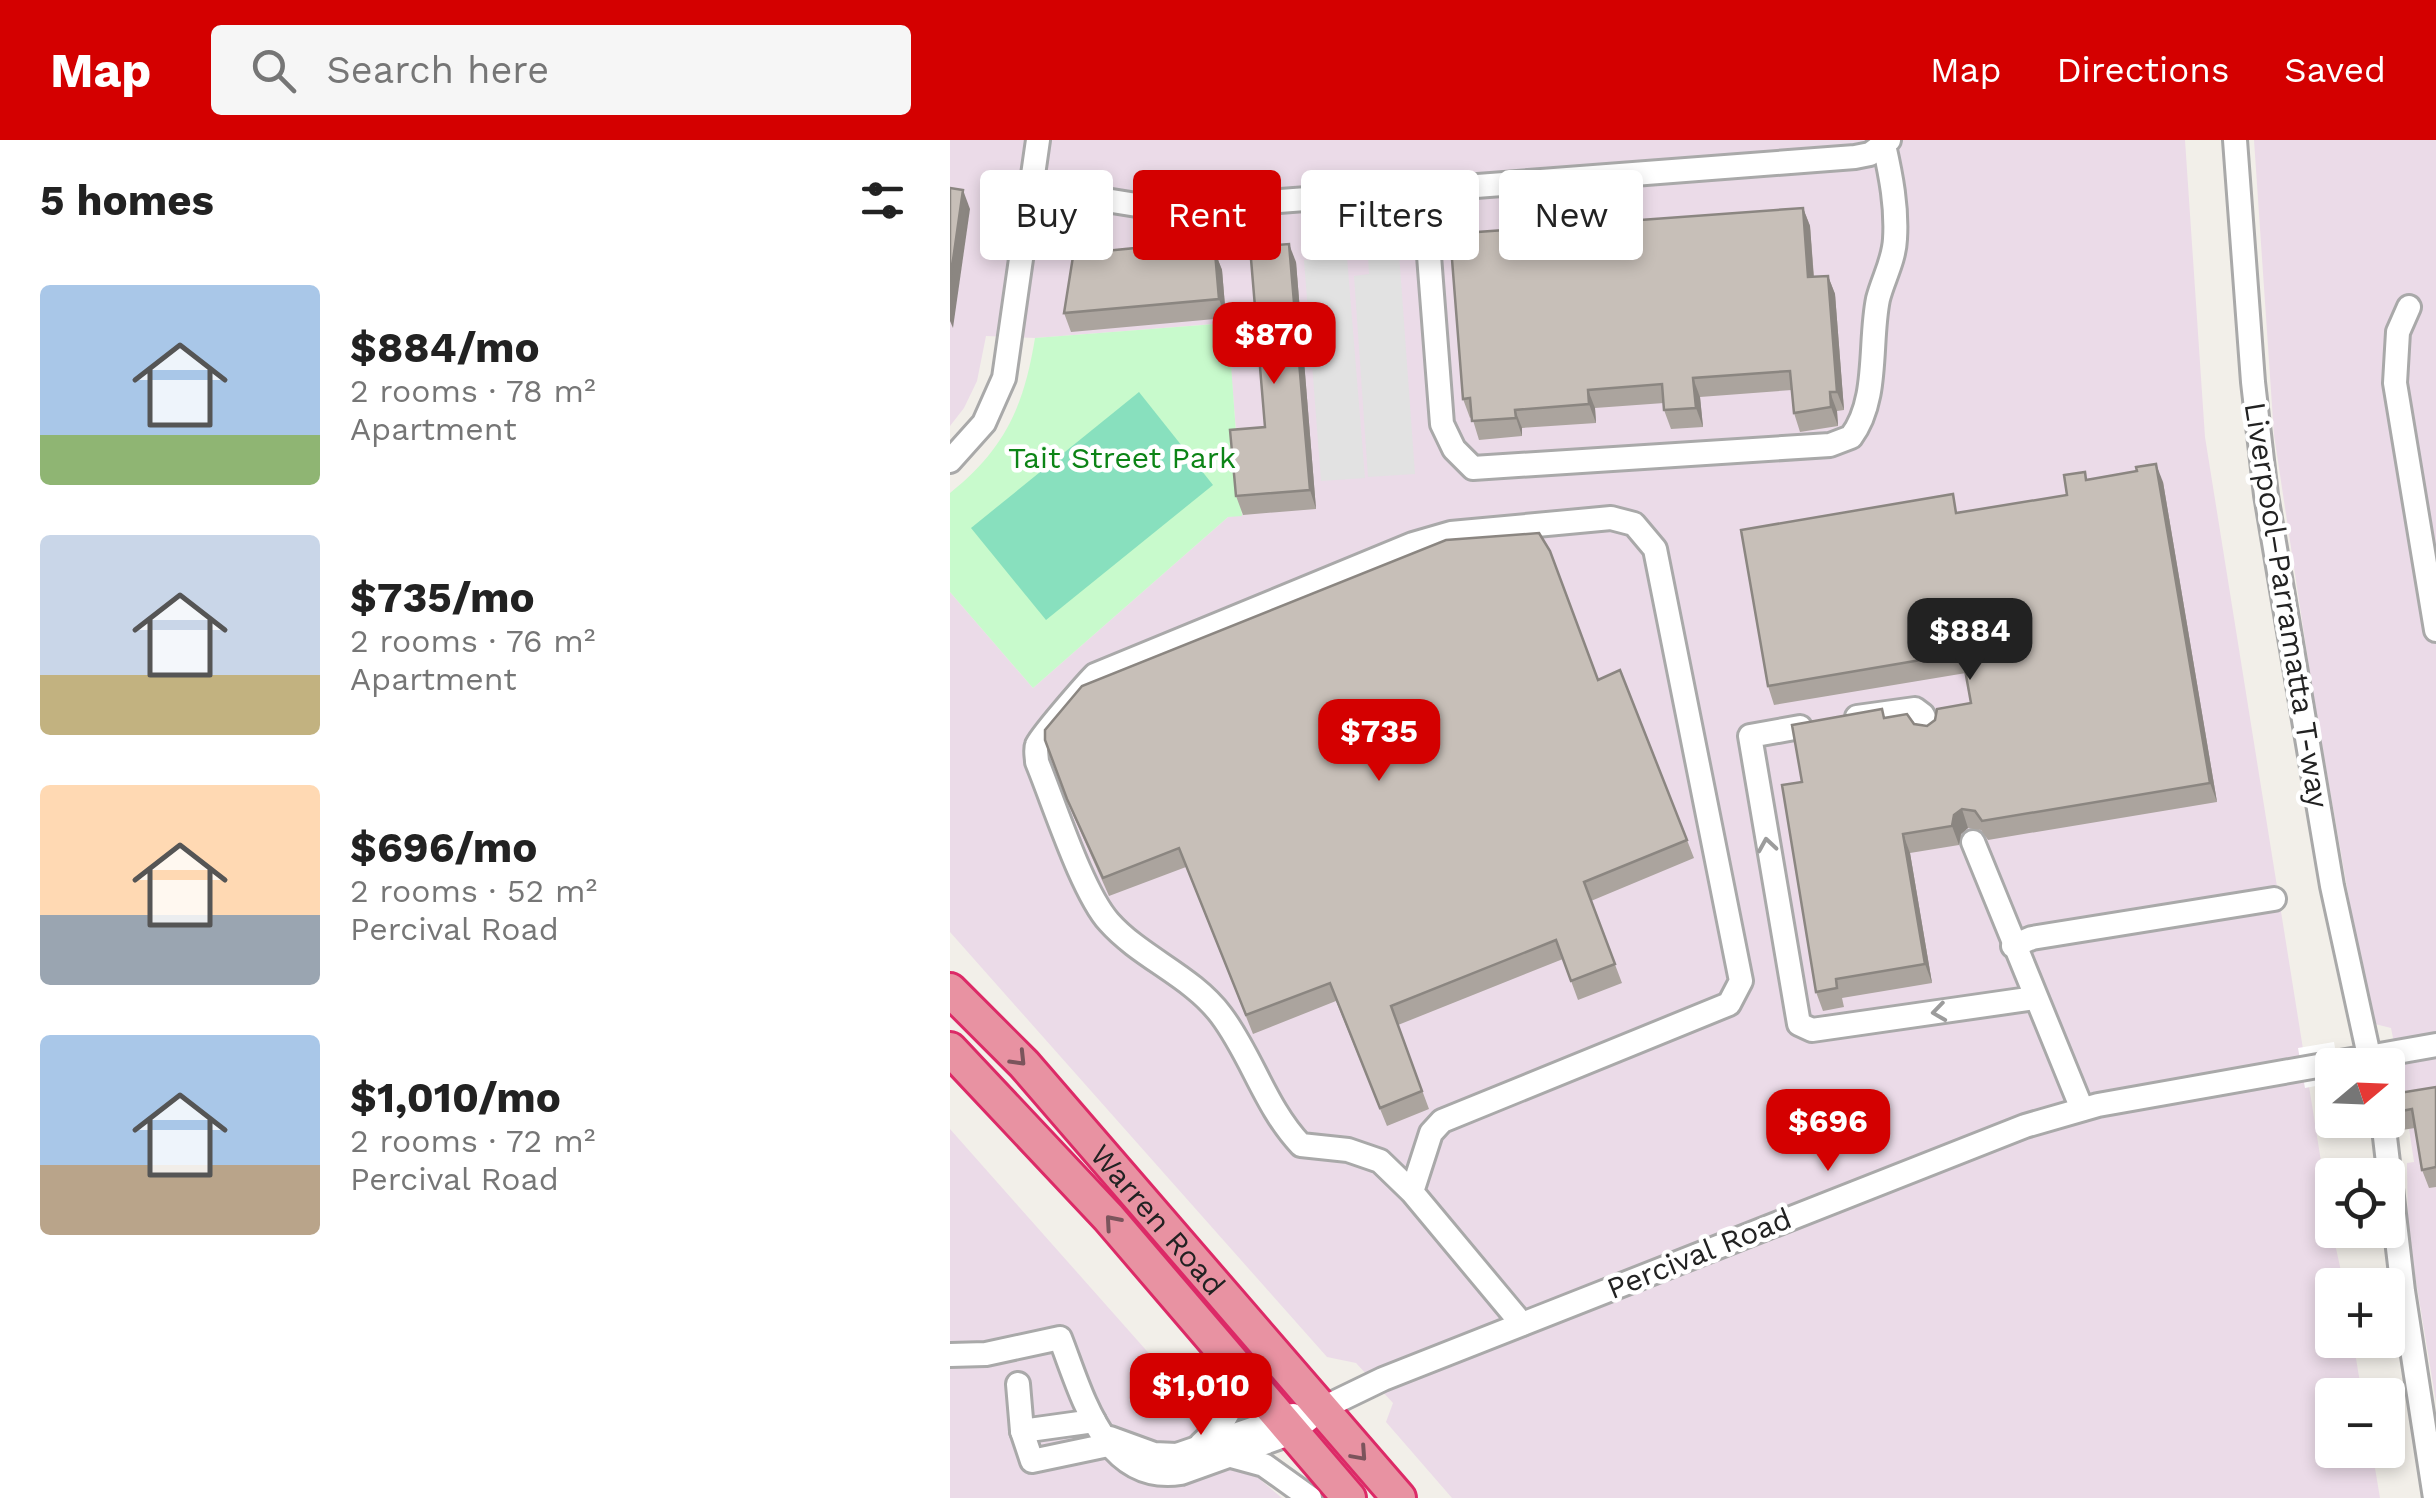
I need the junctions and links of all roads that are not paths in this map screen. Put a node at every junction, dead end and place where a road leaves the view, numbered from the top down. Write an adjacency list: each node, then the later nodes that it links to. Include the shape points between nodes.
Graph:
1 (1038, 140): 4 (street)
2 (2235, 140): 22 (street, Liverpool–Parramatta T-way, via 2266,495 2332,886)
3 (1886, 143): 5 (street, via 1855,157); 9 (street, via 1894,252 1879,297 1867,400 1851,437 1830,445 1473,468 1442,424)
4 (1034, 170)
5 (1479, 186)
6 (1113, 199): 7 (street, via 1174,208)
7 (1301, 199)
8 (1021, 260): 11 (street, via 1004,378 984,423)
9 (1429, 260)
10 (2409, 307): 12 (street, via 2398,332 2395,383)
11 (950, 461)
12 (2436, 630)
13 (1857, 717): 15 (street, via 1915,709)
14 (1800, 726): 20 (street, one-way to 14, via 1812,1030 1799,1024 1750,736)
15 (1929, 730)
16 (1973, 842): 18 (street)
17 (2274, 899): 18 (street)
18 (2013, 946): 20 (street)
19 (950, 990): 33 (highway, Warren Road, one-way to 33, via 1024,1064)
20 (2035, 998): 26 (street)
21 (2436, 1045): 24 (street, Percival Road)
22 (2367, 1048)
23 (950, 1049): 31 (highway, Warren Road, one-way to 23, via 1108,1217)
24 (2405, 1053)
25 (2315, 1066): 26 (street, Percival Road)
26 (2082, 1110): 29 (street, Percival Road, via 1957,1151)
27 (2386, 1138): 41 (street)
28 (1412, 1192): 28 (street, via 1430,1133 1442,1121 1728,1004 1740,981 1655,549 1634,524 1612,518 1451,533 1413,544 1095,675 1037,742 1037,762 1092,897 1111,925 1218,1010 1301,1145 1368,1155); 29 (street)
29 (1522, 1324): 33 (street, Percival Road)
30 (950, 1355): 35 (street, via 1060,1338)
31 (1247, 1380): 34 (highway, Warren Road); 36 (street)
32 (1018, 1384): 35 (street, via 1032,1461)
33 (1321, 1409): 34 (street, Percival Road); 40 (highway, Warren Road, one-way to 40)
34 (1286, 1426): 36 (street, Percival Road); 37 (street, Percival Road); 39 (highway, Warren Road)
35 (1102, 1434): 36 (street, Percival Road, via 1165,1456); 37 (street, Percival Road, via 1111,1451 1167,1475)
36 (1198, 1447)
37 (1230, 1456): 38 (street, via 1264,1464)
38 (1310, 1498)
39 (1348, 1498)
40 (1400, 1498)
41 (2434, 1498)

